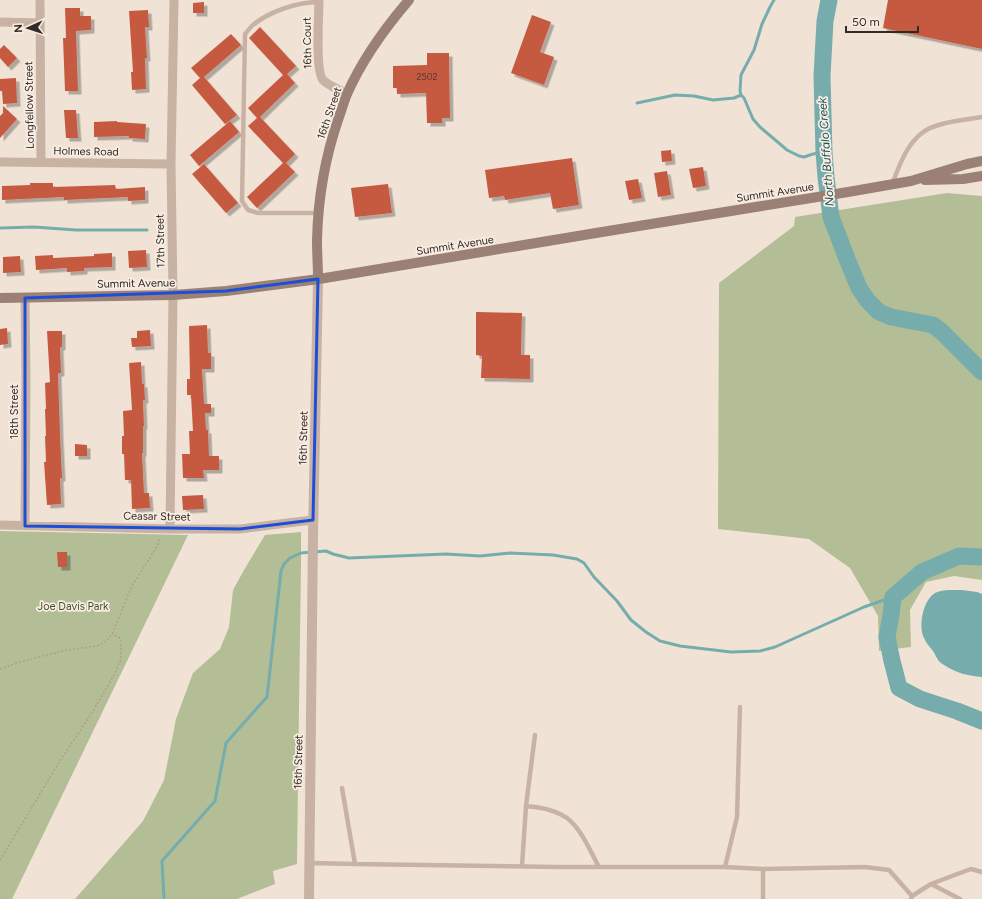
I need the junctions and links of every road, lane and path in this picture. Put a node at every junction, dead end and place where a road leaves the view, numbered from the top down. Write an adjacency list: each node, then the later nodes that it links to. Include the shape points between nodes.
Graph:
1 (40, 0): 6 (street, Longfellow Street)
2 (174, 0): 12 (street, 17th Street)
3 (409, 0): 7 (main road, 16th Street, via 372,49)
4 (319, 1): 7 (street, 16th Court, via 320,73 330,85); 16 (lane, via 284,8 265,17 245,34 242,201 248,210 258,213)
5 (0, 22): 6 (street)
6 (40, 23): 11 (street, Longfellow Street)
7 (347, 94): 16 (main road, 16th Street, via 326,165)
8 (982, 117): 15 (lane, via 938,125 922,132 903,156)
9 (982, 161): 14 (main road, Summit Avenue)
10 (0, 162): 11 (street, Holmes Road)
11 (41, 162): 12 (street, Holmes Road)
12 (171, 164): 18 (street, 17th Street)
13 (982, 176): 14 (main road, Summit Avenue)
14 (911, 181): 15 (main road, Summit Avenue)
15 (892, 184): 17 (main road, Summit Avenue)
16 (319, 213): 17 (main road, 16th Street)
17 (318, 280): 18 (main road, Summit Avenue); 21 (street, 16th Street)
18 (173, 295): 20 (main road, Summit Avenue); 24 (street, 17th Street)
19 (0, 298): 20 (main road, Summit Avenue)
20 (25, 298): 23 (street, 18th Street)
21 (313, 520): 24 (street, Ceasar Street, via 240,529); 33 (street, 16th Street)
22 (0, 526): 23 (street, Ceasar Street)
23 (25, 526): 24 (street, Ceasar Street)
24 (170, 529)
25 (160, 536): 26 (path, via 158,545 132,586)
26 (112, 634): 27 (path, via 97,646 62,651); 32 (path, via 120,638 121,646 121,659 114,675)
27 (0, 669)
28 (740, 707): 36 (lane, via 736,817)
29 (535, 735): 31 (lane)
30 (342, 788): 34 (lane)
31 (526, 806): 35 (lane); 37 (lane, via 563,815 585,839)
32 (0, 860)
33 (309, 863): 34 (lane); 42 (street, 16th Street)
34 (355, 864): 35 (lane)
35 (522, 866): 37 (lane)
36 (725, 866): 37 (lane); 38 (lane)
37 (599, 867)
38 (763, 869): 41 (lane, via 865,867 889,870); 43 (lane)
39 (982, 872): 40 (lane, via 971,869)
40 (931, 884): 41 (lane); 44 (lane)
41 (912, 897)
42 (309, 899)
43 (763, 899)
44 (960, 899)

